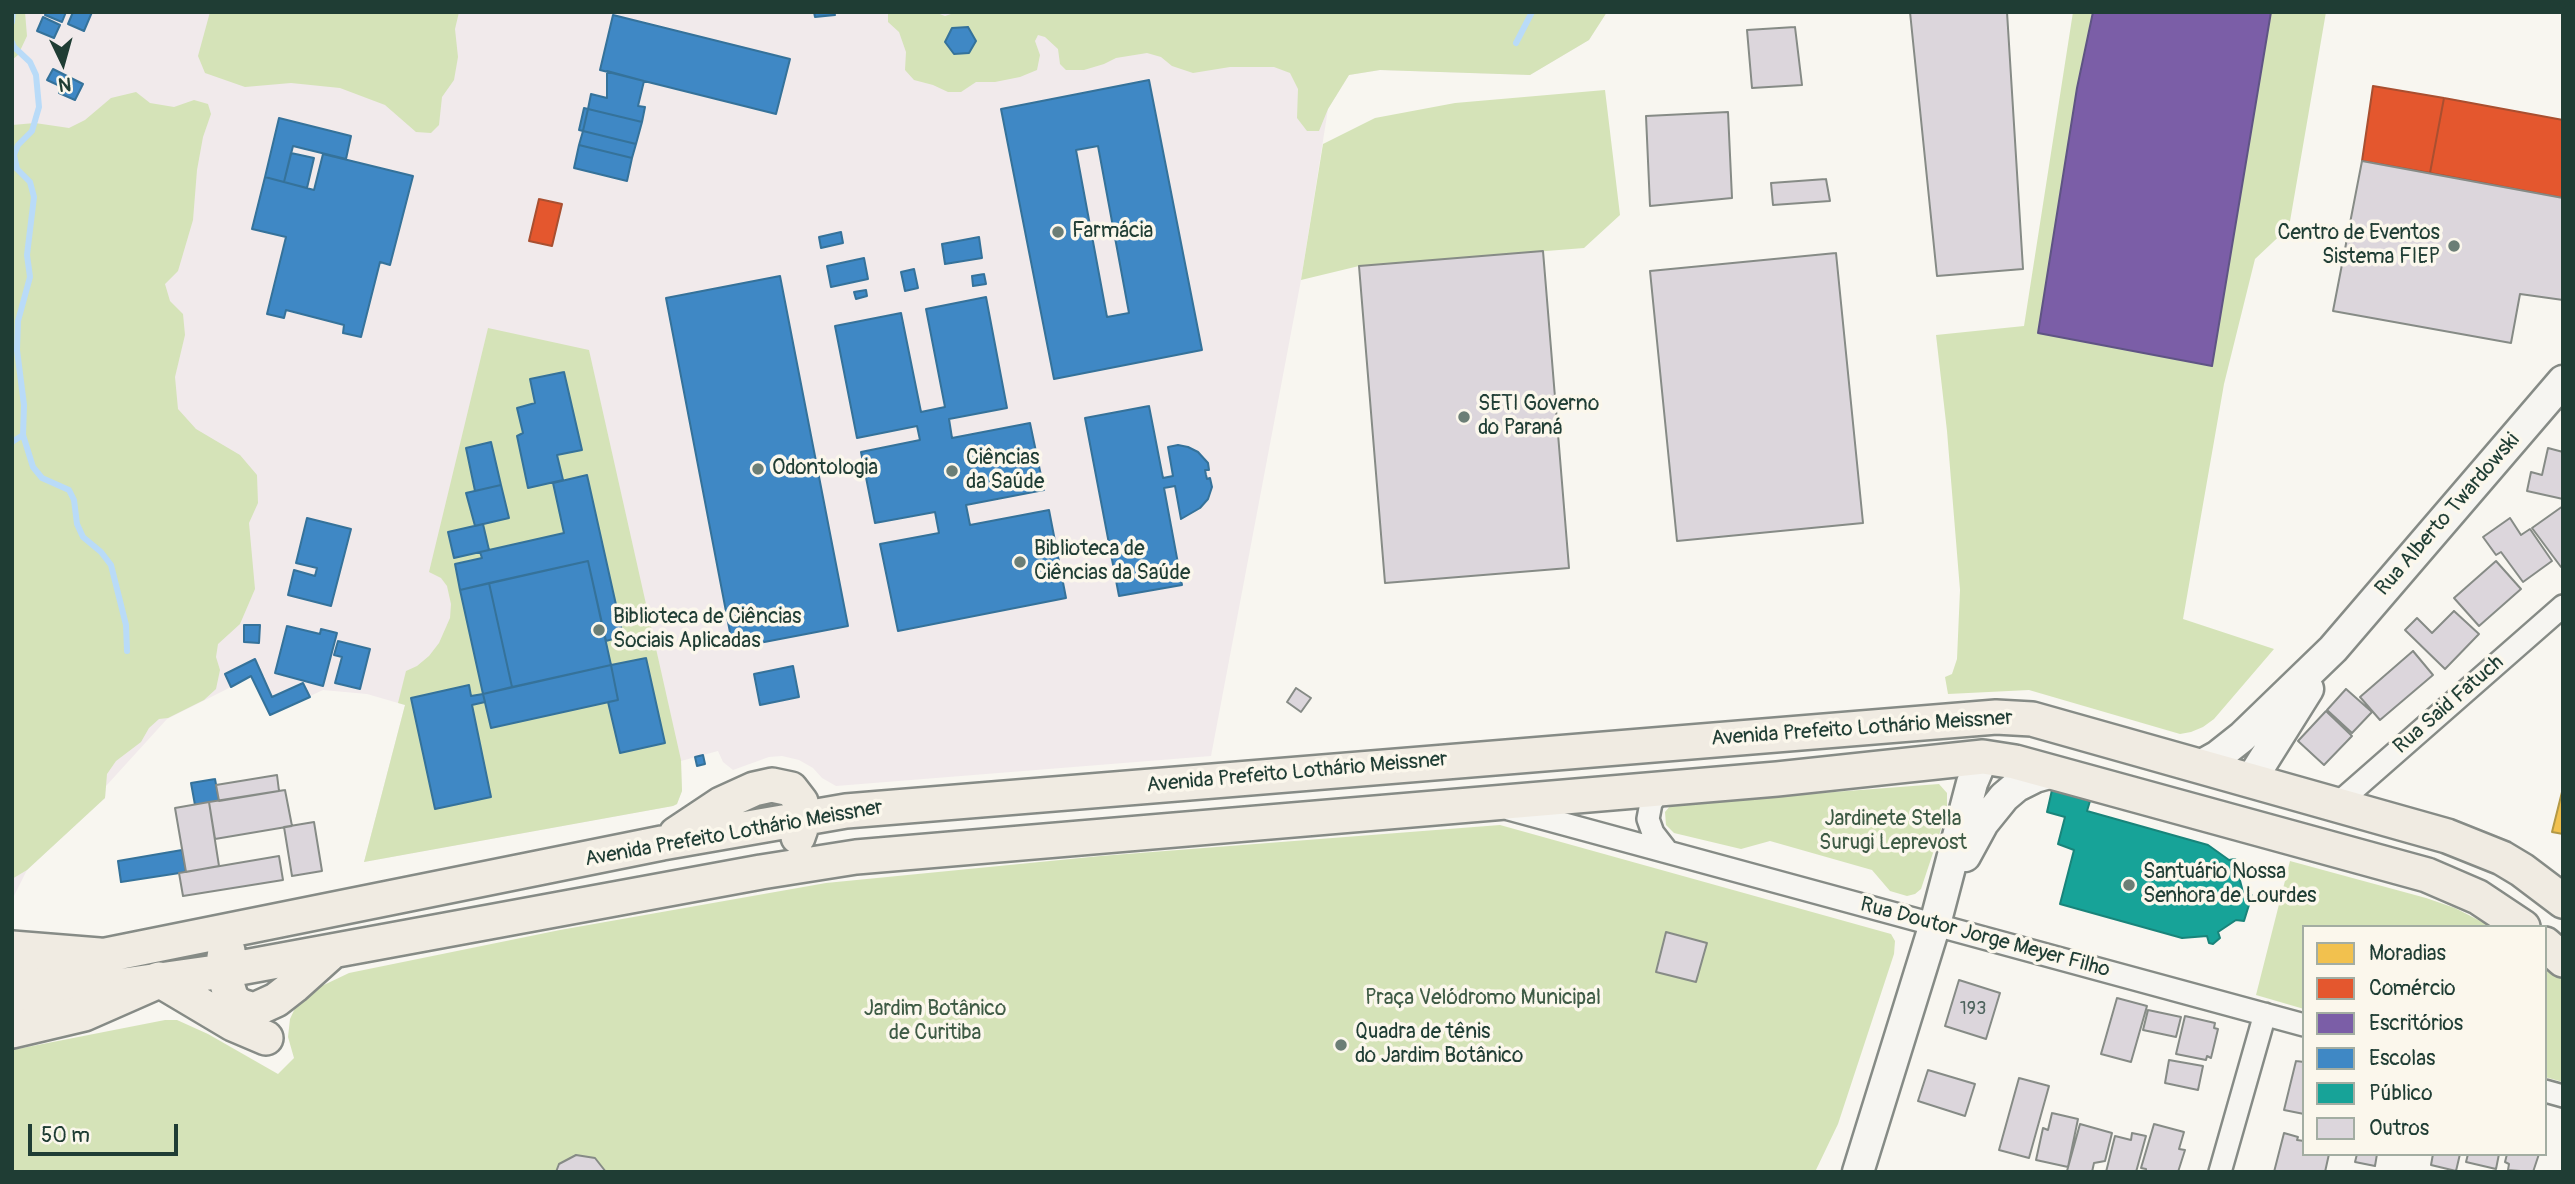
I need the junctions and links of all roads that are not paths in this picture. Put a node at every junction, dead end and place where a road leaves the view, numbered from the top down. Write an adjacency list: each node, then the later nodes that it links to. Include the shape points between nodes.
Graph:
1 (2563, 382): 3 (main road, Rua Alberto Twardowski)
2 (2563, 606): 14 (street, Rua Said Fatuch)
3 (2333, 649): 7 (main road, Rua Alberto Twardowski, via 2242,737); 11 (main road, Rua Alberto Twardowski)
4 (2032, 719): 5 (main road, Avenida Prefeito Lothário Meissner, via 1975,718); 6 (main road, via 2008,730); 7 (main road, Avenida Prefeito Lothário Meissner)
5 (1773, 734): 9 (main road, Avenida Prefeito Lothário Meissner); 10 (main road)
6 (1983, 757): 8 (main road, Avenida Prefeito Lothário Meissner); 10 (main road, Avenida Prefeito Lothário Meissner); 22 (main road, via 1972,783)
7 (2200, 766): 11 (main road, Avenida Prefeito Lothário Meissner)
8 (2053, 772): 15 (main road, Avenida Prefeito Lothário Meissner); 22 (main road, via 2017,786 1992,809 1972,839)
9 (1294, 774): 16 (main road, Avenida Prefeito Lothário Meissner); 17 (main road)
10 (1777, 779): 12 (main road, Avenida Prefeito Lothário Meissner)
11 (2250, 780): 14 (main road, Avenida Prefeito Lothário Meissner); 15 (main road, via 2225,803)
12 (1668, 788): 13 (main road, Avenida Prefeito Lothário Meissner); 18 (street, via 1651,803 1648,819)
13 (1489, 803): 17 (main road, Avenida Prefeito Lothário Meissner); 18 (street, Rua Doutor Jorge Meyer Filho)
14 (2336, 804): 20 (main road, Avenida Prefeito Lothário Meissner, via 2473,845 2522,870)
15 (2183, 808): 23 (main road, Avenida Prefeito Lothário Meissner, via 2427,875 2478,897)
16 (804, 817): 19 (main road, via 801,833 790,848); 21 (main road, Avenida Prefeito Lothário Meissner)
17 (1297, 819): 19 (main road, Avenida Prefeito Lothário Meissner, via 884,853)
18 (1667, 851): 22 (street, Rua Doutor Jorge Meyer Filho)
19 (761, 872): 26 (main road, Avenida Prefeito Lothário Meissner)
20 (2563, 901)
21 (266, 923): 27 (main road, Avenida Prefeito Lothário Meissner); 29 (main road, via 232,945 224,957)
22 (1936, 924): 33 (street, Rua Doutor Jorge Meyer Filho); 37 (main road)
23 (2520, 925)
24 (2547, 946): 28 (main road)
25 (12, 949): 27 (highway)
26 (333, 951): 29 (main road, Avenida Prefeito Lothário Meissner); 29 (main road, via 276,1000 254,1010 232,1000)
27 (99, 956): 30 (main road, Avenida Prefeito Lothário Meissner)
28 (2563, 960)
29 (223, 971): 31 (main road, Avenida Prefeito Lothário Meissner)
30 (12, 974)
31 (159, 980): 32 (main road, Avenida Prefeito Lothário Meissner); 35 (highway, via 83,1013); 36 (main road)
32 (12, 1004)
33 (2265, 1014): 34 (street, Rua Doutor Jorge Meyer Filho); 38 (street)
34 (2302, 1024)
35 (12, 1030)
36 (266, 1038)
37 (1858, 1172)
38 (2220, 1172)

